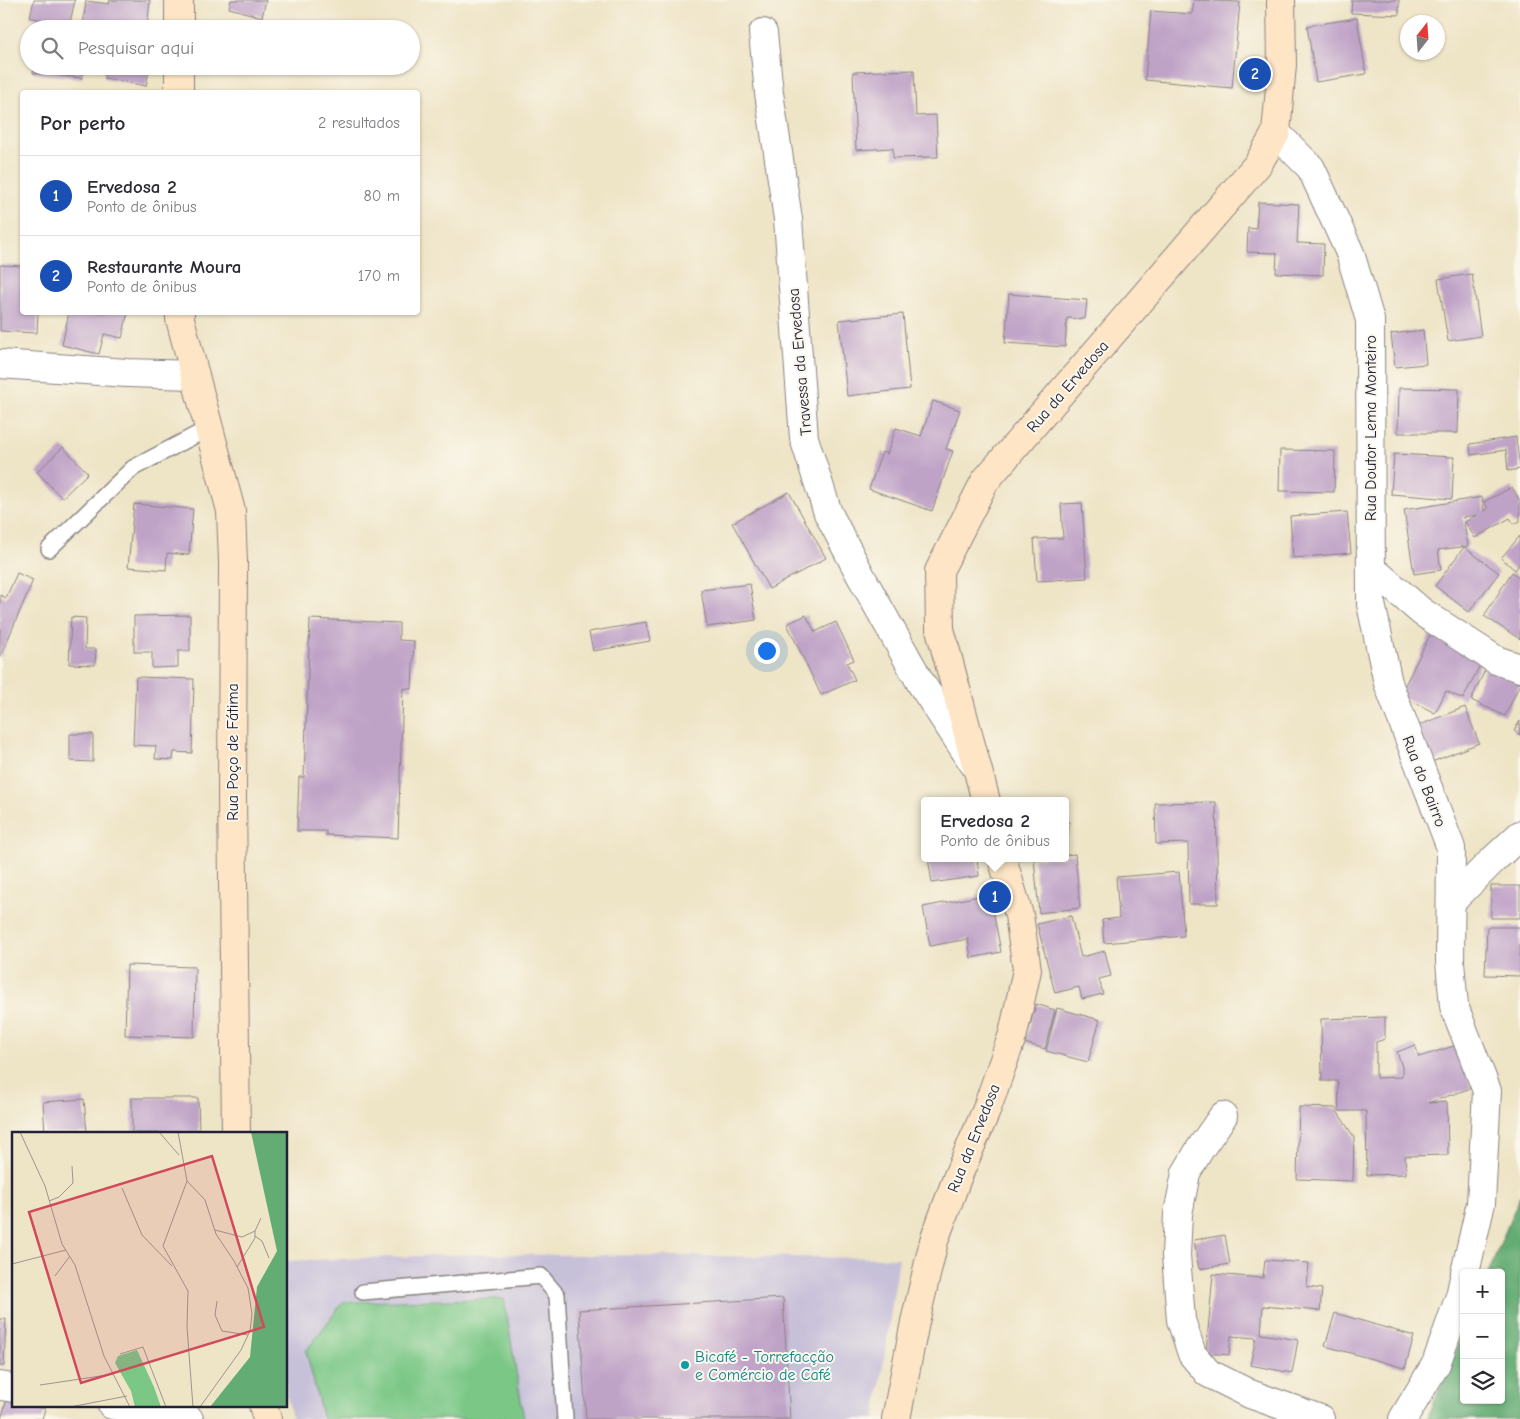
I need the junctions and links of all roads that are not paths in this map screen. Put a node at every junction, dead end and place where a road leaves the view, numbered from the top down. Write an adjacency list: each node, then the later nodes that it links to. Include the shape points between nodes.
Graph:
1 (179, 0): 3 (street)
2 (1281, 0): 7 (street, Rua da Ervedosa, via 1282,65)
3 (179, 20)
4 (763, 33): 15 (street, Travessa da Ervedosa, via 788,218 804,438 828,513 845,546 922,685)
5 (179, 75): 6 (street)
6 (179, 90)
7 (1276, 133): 13 (street, Rua Doutor Lema Monteiro, via 1311,168 1350,253 1370,320); 15 (street, Rua da Ervedosa, via 1258,164 985,481 940,571 940,629)
8 (180, 315): 10 (street, Rua Poço de Fátima)
9 (0, 364): 10 (street)
10 (196, 375): 11 (street, Rua Poço de Fátima)
11 (209, 428): 12 (lane, via 133,468); 21 (street, Rua Poço de Fátima, via 231,511 233,562)
12 (49, 550)
13 (1371, 568): 14 (street, via 1422,612 1496,660); 19 (street, Rua do Bairro, via 1371,604 1388,683 1451,848)
14 (1520, 668)
15 (978, 769): 16 (street, Rua da Ervedosa)
16 (985, 797)
17 (1520, 835): 19 (street)
18 (1003, 862): 30 (street, Rua da Ervedosa, via 1020,915 1027,970 1013,1034 934,1241)
19 (1451, 902): 22 (street, Rua do Bairro, via 1450,962 1454,1006 1487,1091 1481,1203)
20 (1223, 1116): 31 (street, via 1186,1173 1178,1214 1176,1255 1181,1320 1192,1354 1208,1373 1250,1394)
21 (236, 1132)
22 (1466, 1269)
23 (363, 1292): 29 (lane, via 541,1276 557,1295)
24 (1460, 1296): 32 (street, via 1436,1364)
25 (118, 1406): 27 (street)
26 (263, 1406): 28 (street)
27 (189, 1419)
28 (267, 1419)
29 (566, 1419)
30 (896, 1419)
31 (1320, 1419)
32 (1403, 1419)

